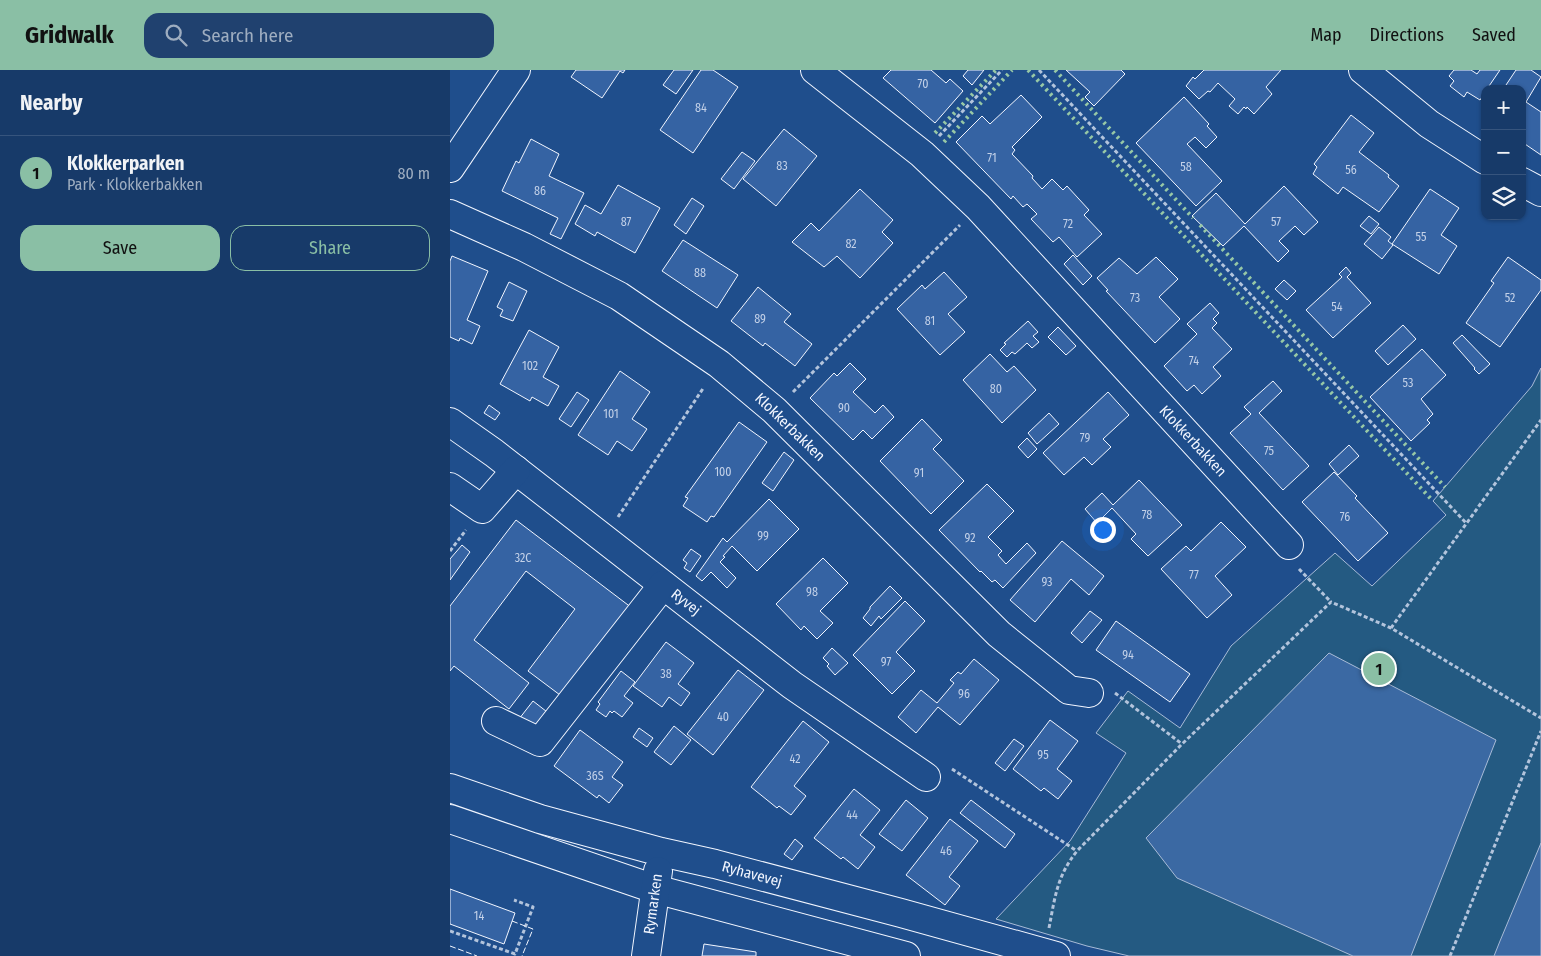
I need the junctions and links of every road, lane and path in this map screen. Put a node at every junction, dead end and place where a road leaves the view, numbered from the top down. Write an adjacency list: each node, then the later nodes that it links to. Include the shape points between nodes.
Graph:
1 (516, 70): 8 (street)
2 (815, 70): 6 (street, Klokkerbakken)
3 (1002, 70): 6 (path)
4 (1039, 70): 19 (path)
5 (1363, 70): 7 (street, via 1429,124)
6 (922, 154): 11 (street, Klokkerbakken)
7 (1481, 157)
8 (450, 168)
9 (1526, 184): 10 (street)
10 (1541, 192)
11 (978, 207): 14 (path); 21 (street, Klokkerbakken)
12 (450, 214): 13 (street, Klokkerbakken, via 524,246 619,296)
13 (719, 364): 14 (street, Klokkerbakken); 20 (path)
14 (774, 410): 26 (street, Klokkerbakken, via 999,634 1069,690)
15 (1541, 420): 19 (path)
16 (450, 422): 17 (street, Ryvej)
17 (516, 470): 18 (street, via 482,509); 20 (street, Ryvej)
18 (450, 487)
19 (1467, 524): 25 (path)
20 (604, 539): 23 (street, Ryvej)
21 (1289, 546)
22 (1300, 571): 24 (path)
23 (663, 585): 28 (street, via 540,742); 31 (street, Ryvej, via 792,685)
24 (1331, 602): 25 (path); 30 (path)
25 (1391, 628): 27 (path)
26 (1089, 693): 30 (path, via 1113,691)
27 (1541, 718)
28 (496, 721)
29 (1541, 731): 43 (path)
30 (1182, 744): 34 (path)
31 (926, 777): 34 (path, via 949,767)
32 (450, 788): 35 (street, Ryhavevej, via 540,819)
33 (450, 818): 36 (street)
34 (1077, 851): 40 (path, via 1059,881)
35 (661, 852): 36 (street, Rymarken); 39 (street, Ryhavevej, via 743,872)
36 (655, 889): 41 (street, Rymarken); 42 (street)
37 (514, 900): 38 (path, via 533,906 514,954)
38 (450, 931)
39 (1005, 949): 40 (street, Ryhavevej)
40 (1050, 955)
41 (646, 956)
42 (906, 956)
43 (1450, 956)

